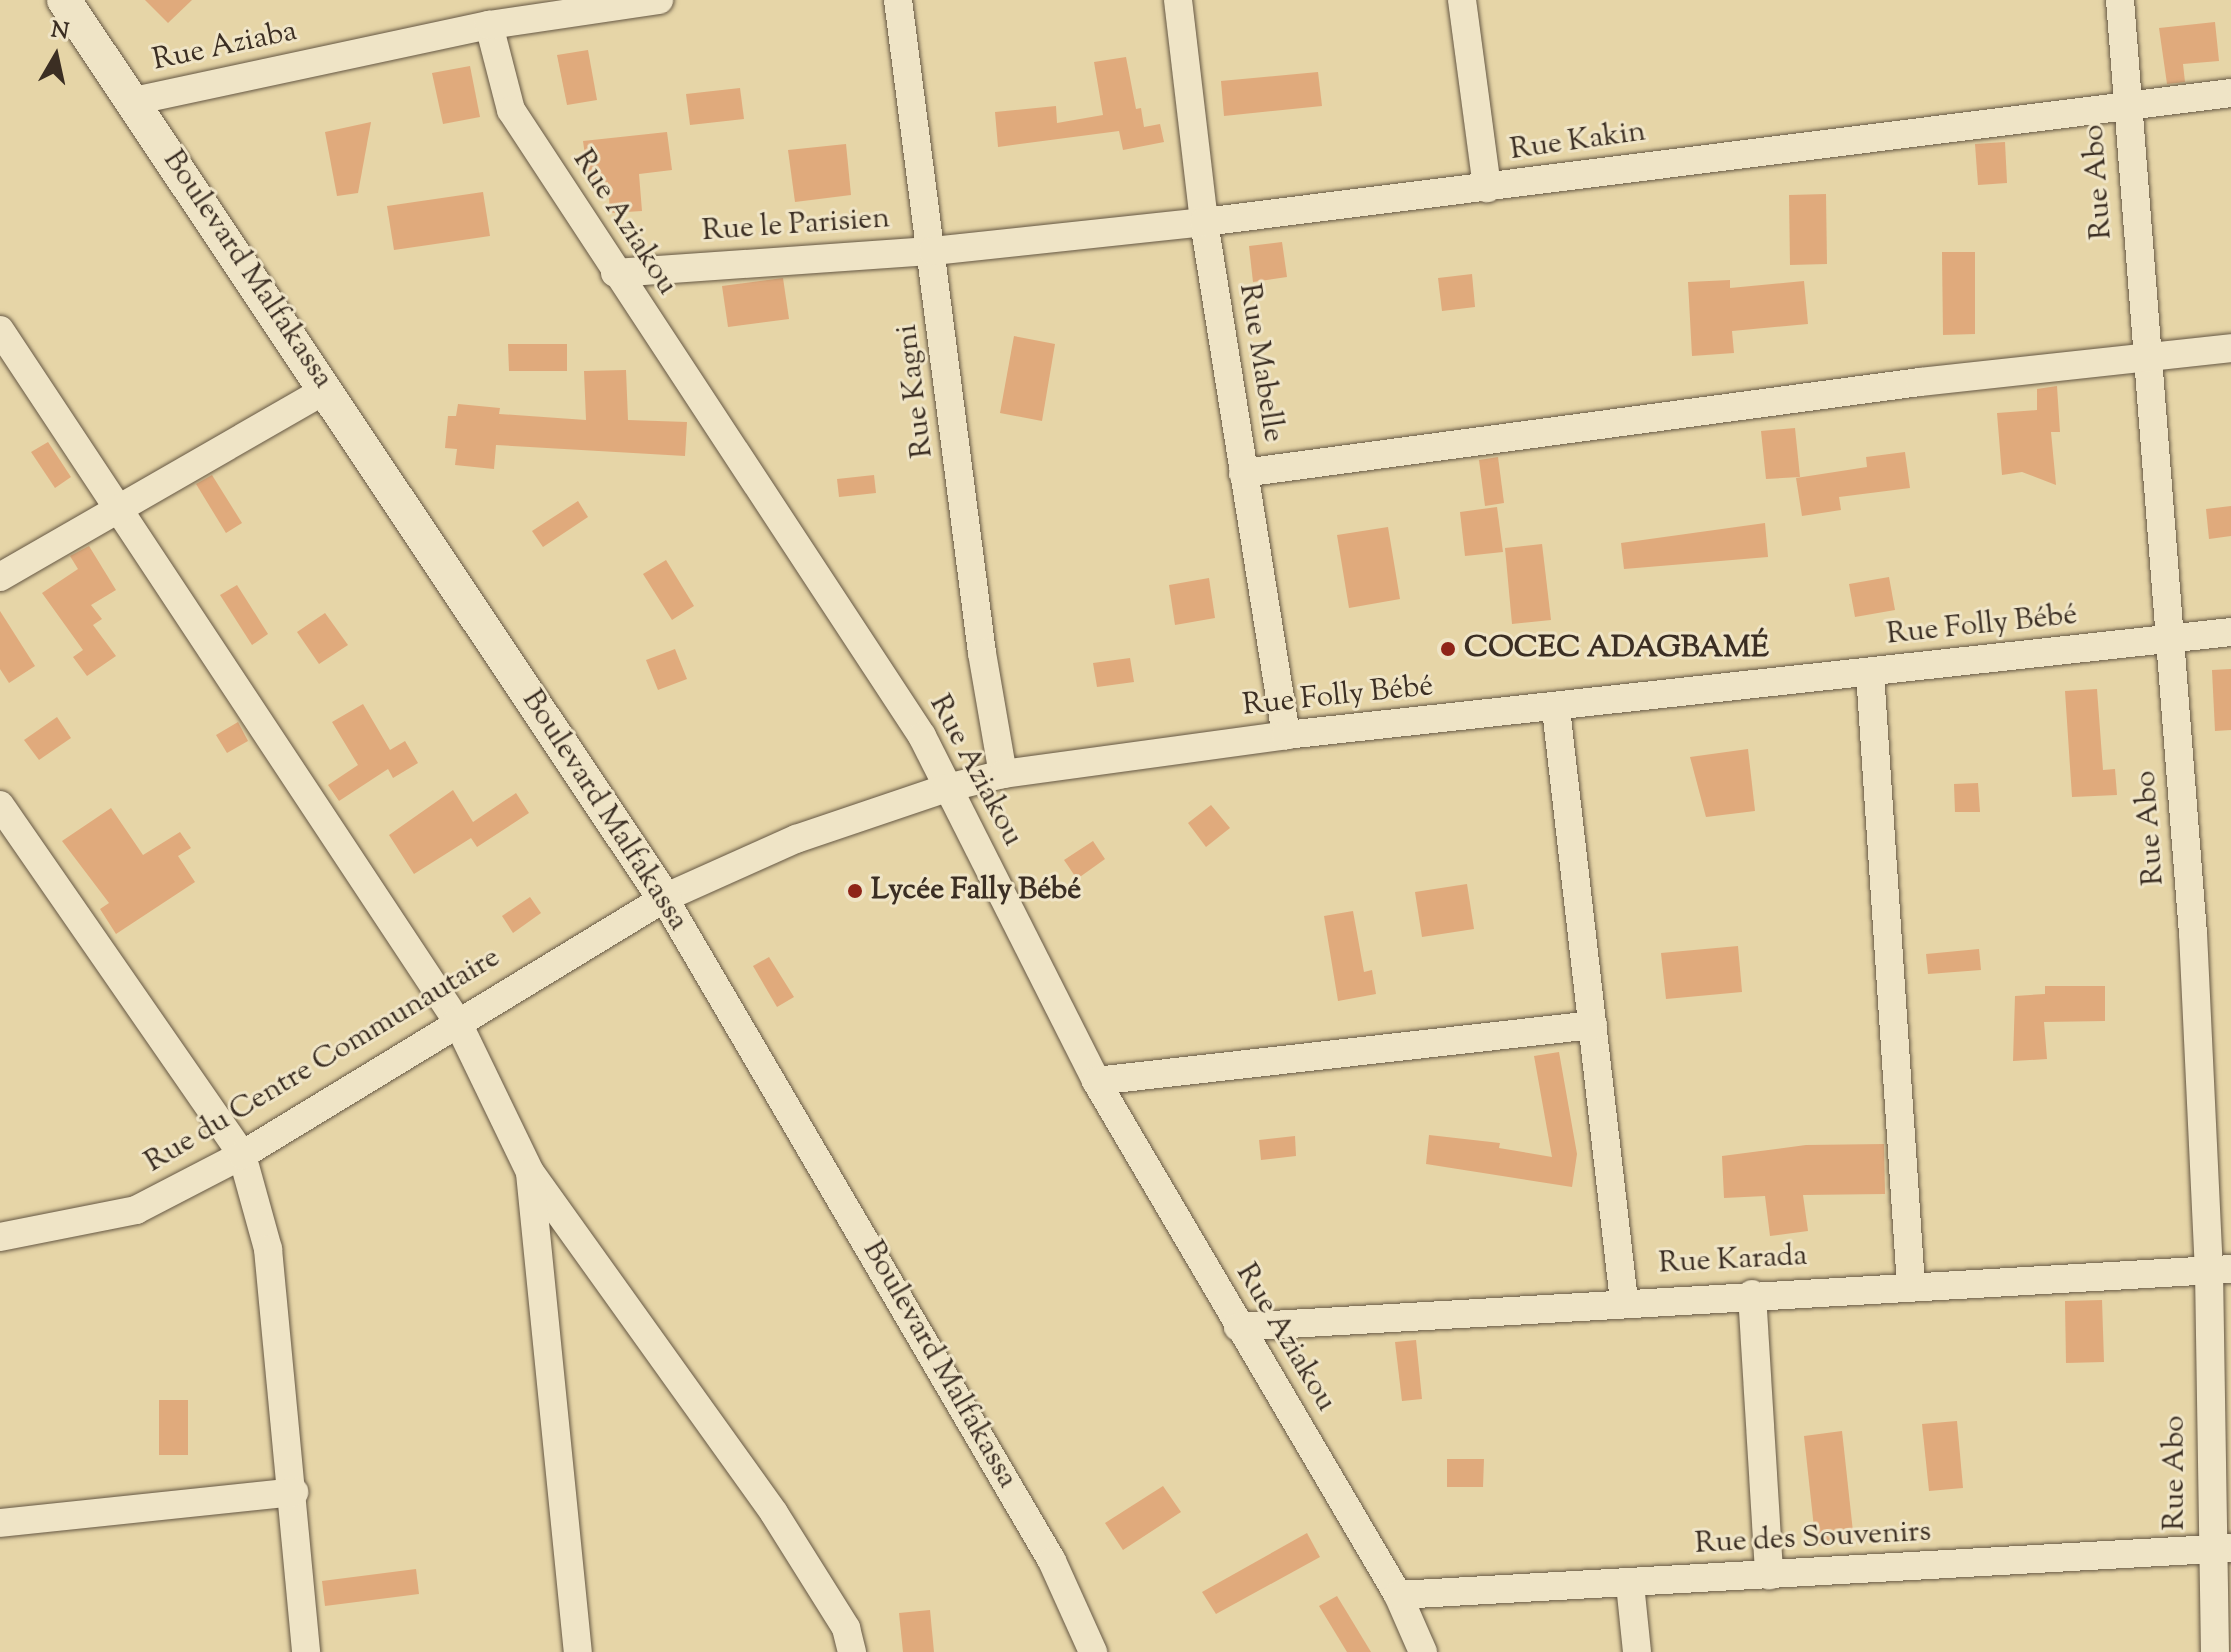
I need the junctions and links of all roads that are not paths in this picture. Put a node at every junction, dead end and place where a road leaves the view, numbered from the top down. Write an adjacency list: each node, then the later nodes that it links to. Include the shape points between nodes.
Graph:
1 (64, 0): 9 (street, Boulevard Malfakassa)
2 (659, 0): 7 (street, Rue Aziaba)
3 (898, 0): 13 (street, Rue Kagni)
4 (1178, 0): 12 (street, Rue Mabelle)
5 (1462, 0): 11 (street)
6 (2120, 0): 10 (street, Rue Abo)
7 (489, 25): 9 (street, Rue Aziaba); 14 (street, Rue Aziakou, via 511,110)
8 (2231, 93): 10 (street, Rue Kakin)
9 (134, 101): 18 (street, Boulevard Malfakassa)
10 (2127, 103): 11 (street, Rue Kakin); 17 (street, Rue Abo)
11 (1487, 188): 12 (street, Rue Kakin)
12 (1204, 222): 13 (street, Rue Kakin); 19 (street, Rue Mabelle)
13 (933, 251): 14 (street, Rue le Parisien); 27 (street, Rue Kagni, via 982,653)
14 (615, 273): 28 (street, Rue Aziakou, via 922,736)
15 (0, 330): 20 (street)
16 (2231, 348): 17 (street)
17 (2147, 358): 19 (street, via 1920,382); 23 (street, Rue Abo)
18 (327, 389): 20 (street); 30 (street, Boulevard Malfakassa)
19 (1243, 473): 26 (street, Rue Mabelle)
20 (117, 506): 21 (street); 31 (street)
21 (0, 577)
22 (2231, 632): 23 (street, Rue Folly Bébé)
23 (2171, 639): 24 (street, Rue Folly Bébé); 37 (street, Rue Abo)
24 (1870, 673): 25 (street, Rue Folly Bébé); 38 (street)
25 (1556, 709): 26 (street, Rue Folly Bébé); 32 (street)
26 (1286, 735): 27 (street, Rue Folly Bébé)
27 (1003, 774): 28 (street, Rue Folly Bébé)
28 (947, 788): 30 (street, Rue Folly Bébé, via 796,839); 33 (street, Rue Aziakou)
29 (0, 805): 34 (street)
30 (664, 898): 31 (street, Rue du Centre Communautaire); 51 (street, Boulevard Malfakassa, via 1052,1561)
31 (457, 1021): 34 (street, Rue du Centre Communautaire); 35 (street)
32 (1593, 1025): 33 (street); 40 (street)
33 (1096, 1081): 41 (street, Rue Aziakou)
34 (242, 1155): 36 (street, Rue du Centre Communautaire, via 136,1210); 42 (street, via 268,1249)
35 (530, 1172): 49 (street); 50 (street, via 774,1513 846,1628)
36 (0, 1237)
37 (2220, 1270): 38 (street, Rue Karada); 44 (street, Rue Abo)
38 (1911, 1286): 39 (street, Rue Karada)
39 (1752, 1294): 40 (street, Rue Karada); 45 (street)
40 (1624, 1301): 41 (street, Rue Karada)
41 (1238, 1327): 47 (street, Rue Aziakou)
42 (294, 1492): 43 (street); 48 (street)
43 (0, 1523)
44 (2221, 1548): 45 (street, Rue des Souvenirs); 54 (street, Rue Abo)
45 (1769, 1575): 46 (street, Rue des Souvenirs)
46 (1630, 1584): 47 (street, Rue des Souvenirs); 53 (street)
47 (1398, 1595): 52 (street, Rue Aziakou)
48 (306, 1652)
49 (578, 1652)
50 (852, 1652)
51 (1093, 1652)
52 (1423, 1652)
53 (1637, 1652)
54 (2215, 1652)

